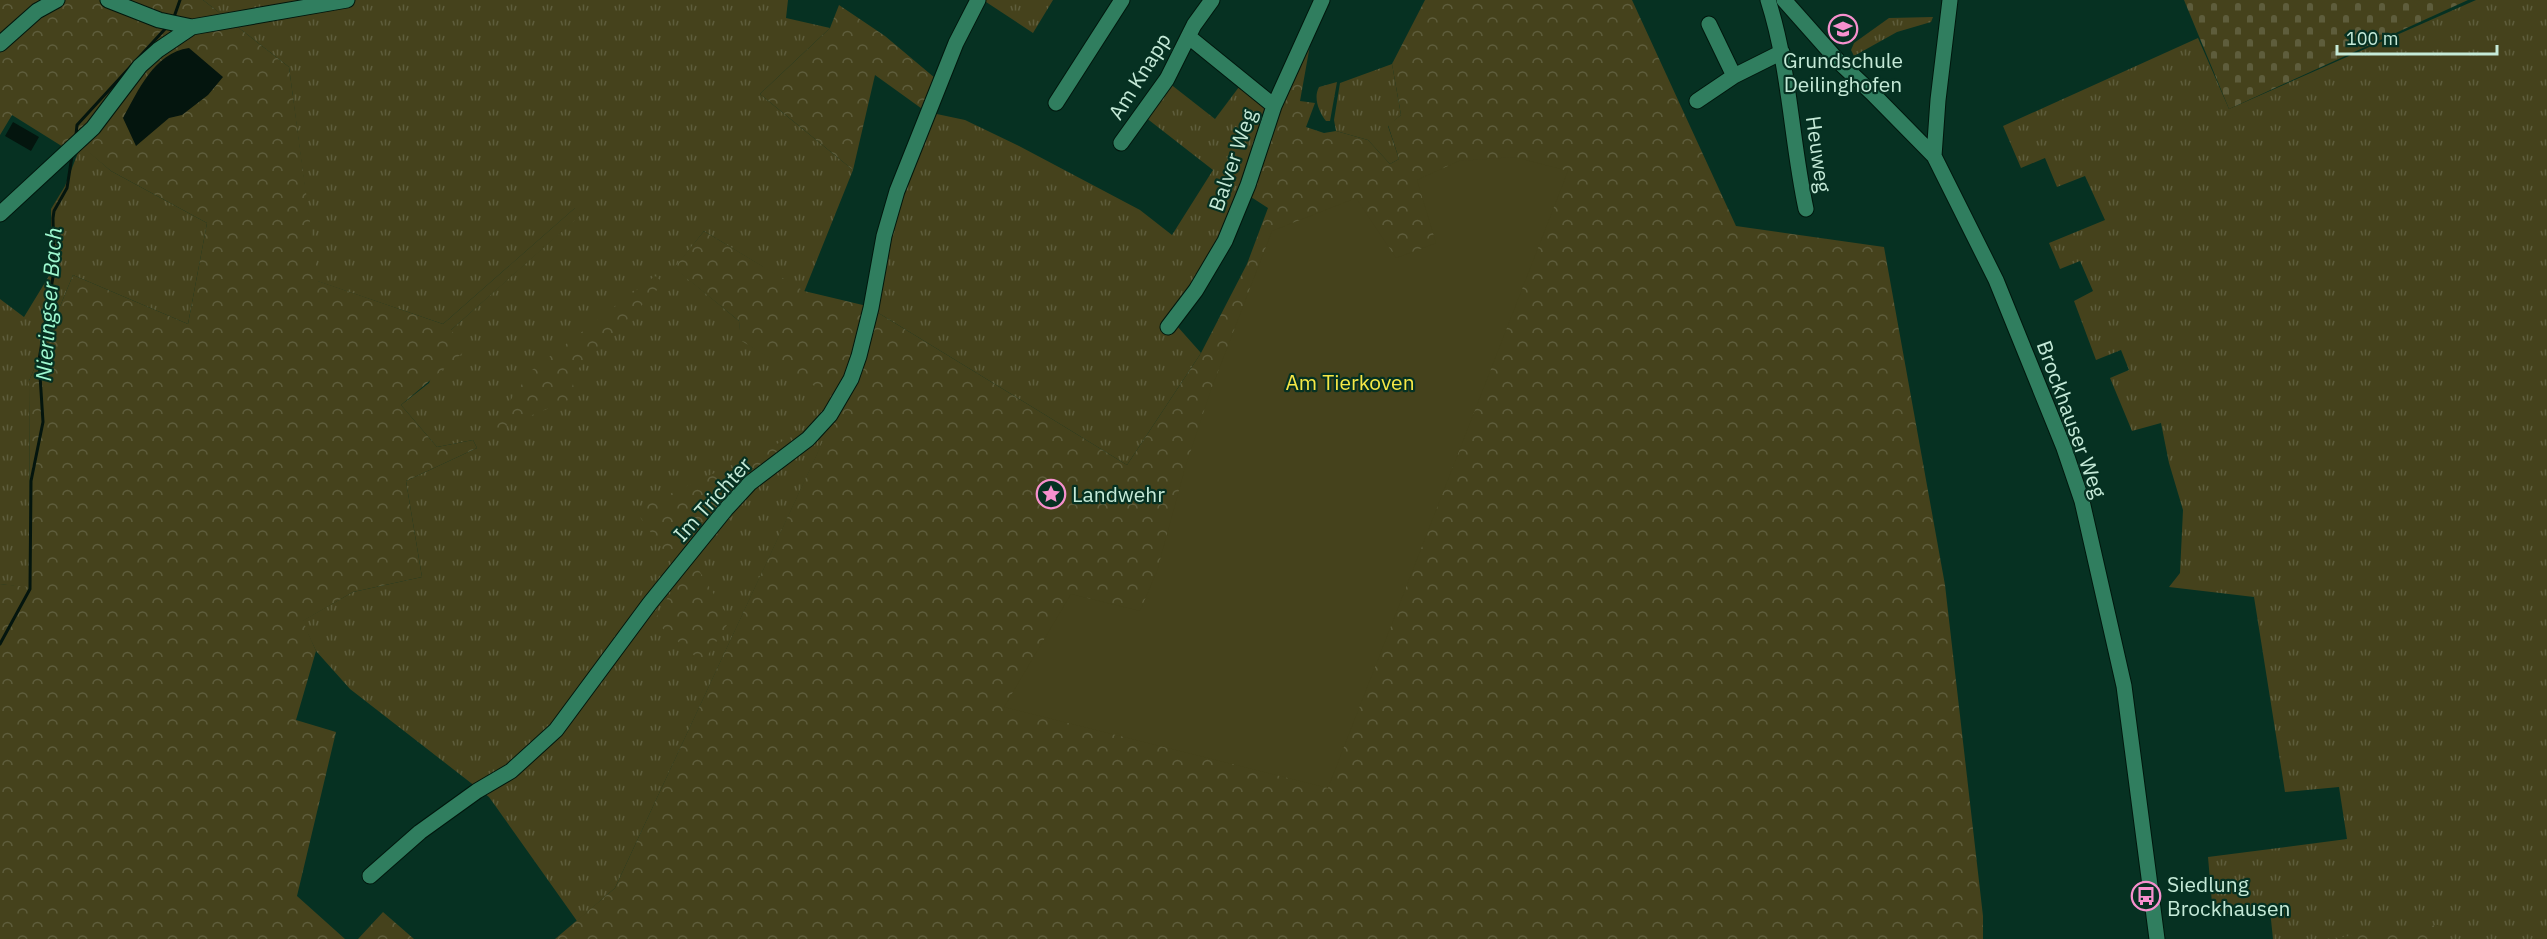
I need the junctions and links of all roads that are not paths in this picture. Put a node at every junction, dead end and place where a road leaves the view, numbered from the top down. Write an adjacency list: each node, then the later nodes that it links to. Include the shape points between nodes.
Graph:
1 (57, 0): 14 (street, via 36,11)
2 (108, 0): 12 (street, via 159,20)
3 (347, 0): 12 (street)
4 (978, 0): 25 (street, Im Trichter, via 956,43 897,190 859,356 830,415 808,439 750,483 726,508 556,730 511,771 420,832)
5 (1122, 0): 18 (street)
6 (1212, 0): 13 (street, Am Knapp)
7 (1322, 0): 19 (street, Balver Weg)
8 (1768, 0): 15 (street, Heuweg)
9 (1784, 0): 21 (street, via 1839,62)
10 (1950, 0): 21 (street)
11 (1708, 24): 16 (street)
12 (192, 27): 23 (street, via 140,66 93,128)
13 (1189, 37): 19 (street); 20 (street, Am Knapp, via 1167,79)
14 (0, 44)
15 (1782, 52): 16 (street); 22 (street, Heuweg)
16 (1734, 76): 17 (street)
17 (1697, 101)
18 (1056, 103)
19 (1274, 106): 24 (street, Balver Weg, via 1225,241)
20 (1121, 143)
21 (1934, 156): 26 (street, Brockhauser Weg, via 1996,280 2082,501 2124,686)
22 (1806, 209)
23 (0, 214)
24 (1168, 327)
25 (370, 876)
26 (2157, 939)

